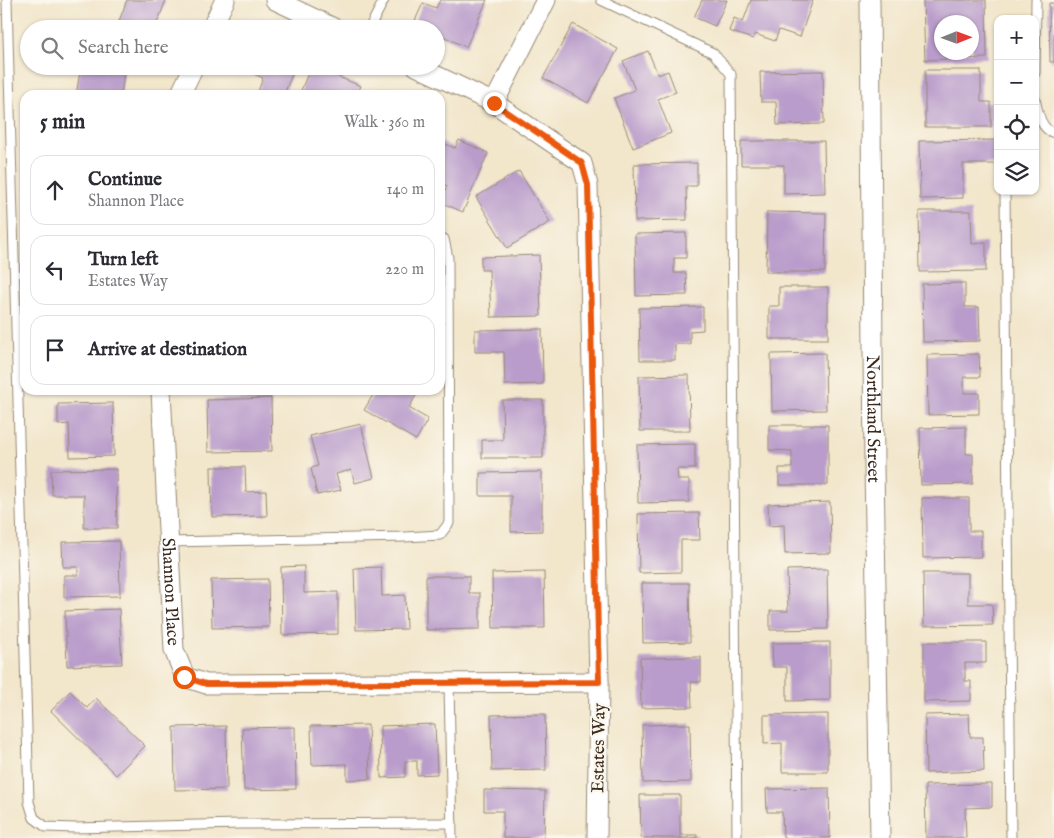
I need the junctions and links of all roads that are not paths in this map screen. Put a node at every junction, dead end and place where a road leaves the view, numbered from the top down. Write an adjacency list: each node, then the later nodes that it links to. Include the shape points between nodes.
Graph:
1 (7, 0): 25 (lane, via 29,802 34,818 46,827 75,828)
2 (224, 0): 9 (street)
3 (275, 0): 10 (street)
4 (384, 0): 11 (lane)
5 (546, 0): 16 (street)
6 (601, 0): 28 (lane, via 713,53 731,74)
7 (870, 0): 29 (street, Northland Street)
8 (1036, 0): 12 (lane)
9 (215, 20)
10 (317, 20)
11 (374, 20)
12 (1035, 60)
13 (190, 75): 15 (street)
14 (435, 75): 16 (street, Estates Way)
15 (182, 90)
16 (494, 103): 23 (street, Estates Way, via 582,163 588,185)
17 (1039, 123): 18 (lane)
18 (1054, 133)
19 (1005, 195): 30 (lane)
20 (445, 244): 22 (lane, via 448,258 450,523 440,535)
21 (160, 395): 22 (street, Shannon Place)
22 (169, 542): 24 (street, Shannon Place, via 174,650 184,677 206,684)
23 (599, 682): 24 (street, Shannon Place); 27 (street, Estates Way)
24 (449, 683): 25 (lane)
25 (452, 823): 26 (lane)
26 (452, 838)
27 (597, 838)
28 (737, 838)
29 (880, 838)
30 (1011, 838)

